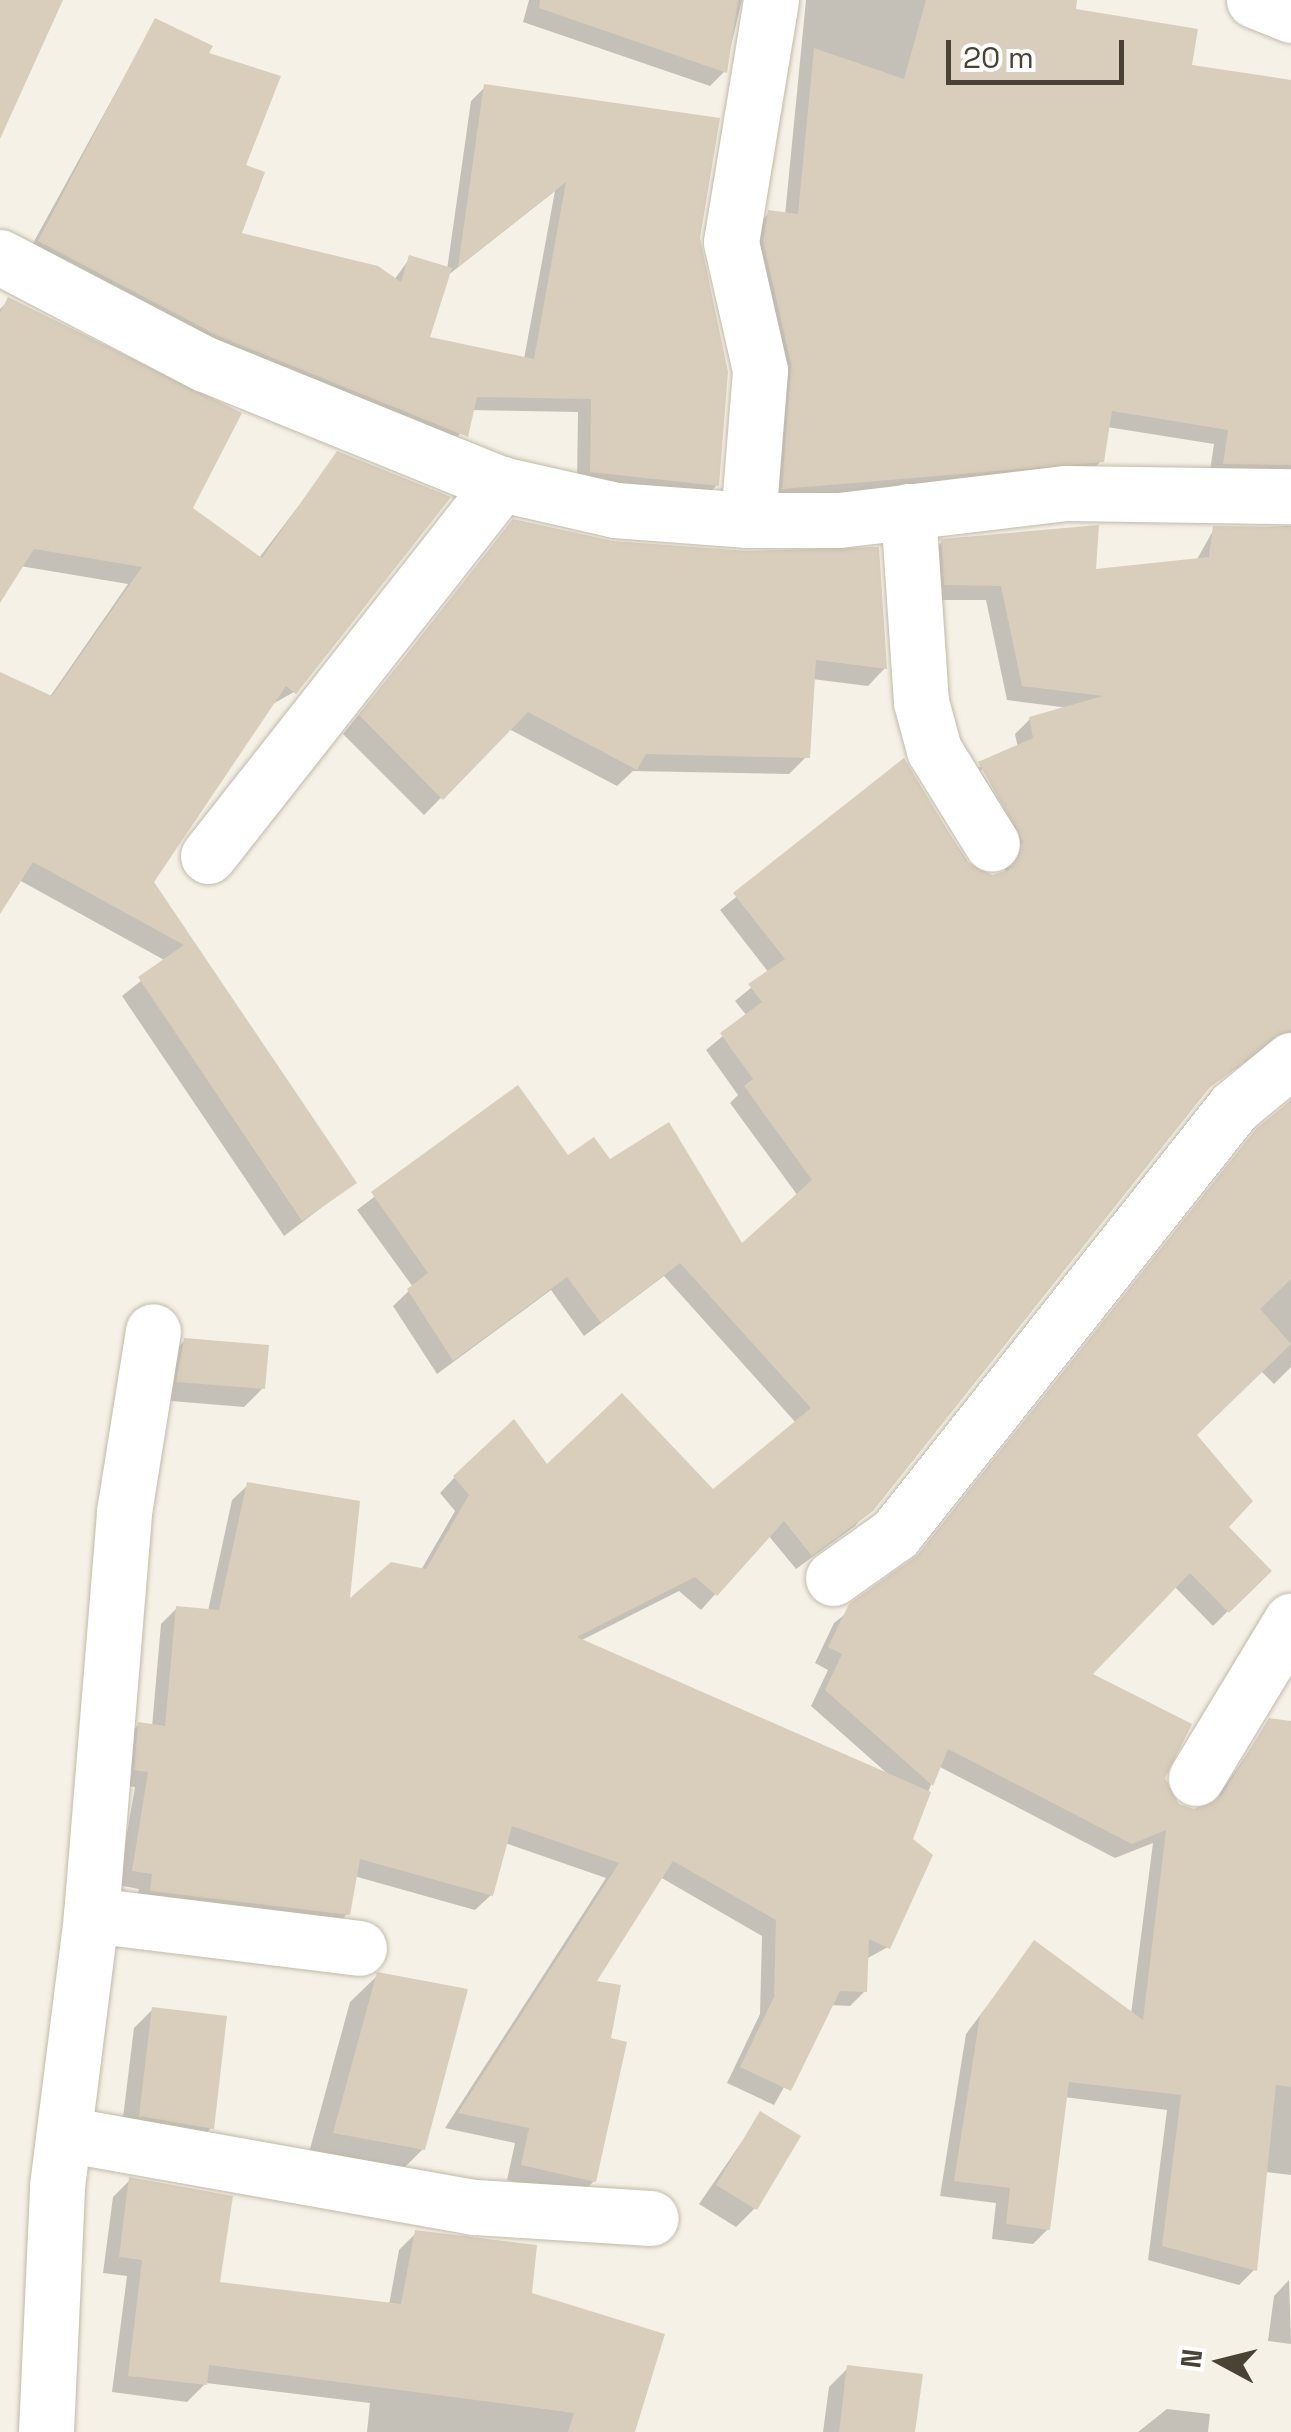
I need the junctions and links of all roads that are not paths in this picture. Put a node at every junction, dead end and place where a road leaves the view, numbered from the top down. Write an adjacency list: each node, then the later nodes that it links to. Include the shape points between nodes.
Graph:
1 (771, 0): 8 (street, via 731,242 760,370)
2 (1254, 0): 3 (street)
3 (1291, 16)
4 (0, 257): 5 (street, via 205,364)
5 (501, 484): 8 (street, via 615,510); 10 (street)
6 (1291, 496): 7 (street, via 1066,493)
7 (908, 512): 8 (street); 9 (street, via 922,702 934,750)
8 (748, 520)
9 (992, 844)
10 (208, 856)
11 (1291, 1060): 13 (street, via 1234,1106 895,1534)
12 (153, 1331): 16 (street, via 124,1512)
13 (833, 1578)
14 (1291, 1621): 15 (street)
15 (1196, 1778)
16 (92, 1915): 17 (street); 18 (street)
17 (359, 1948)
18 (64, 2134): 19 (street, via 475,2207); 20 (street)
19 (651, 2218)
20 (46, 2432)

